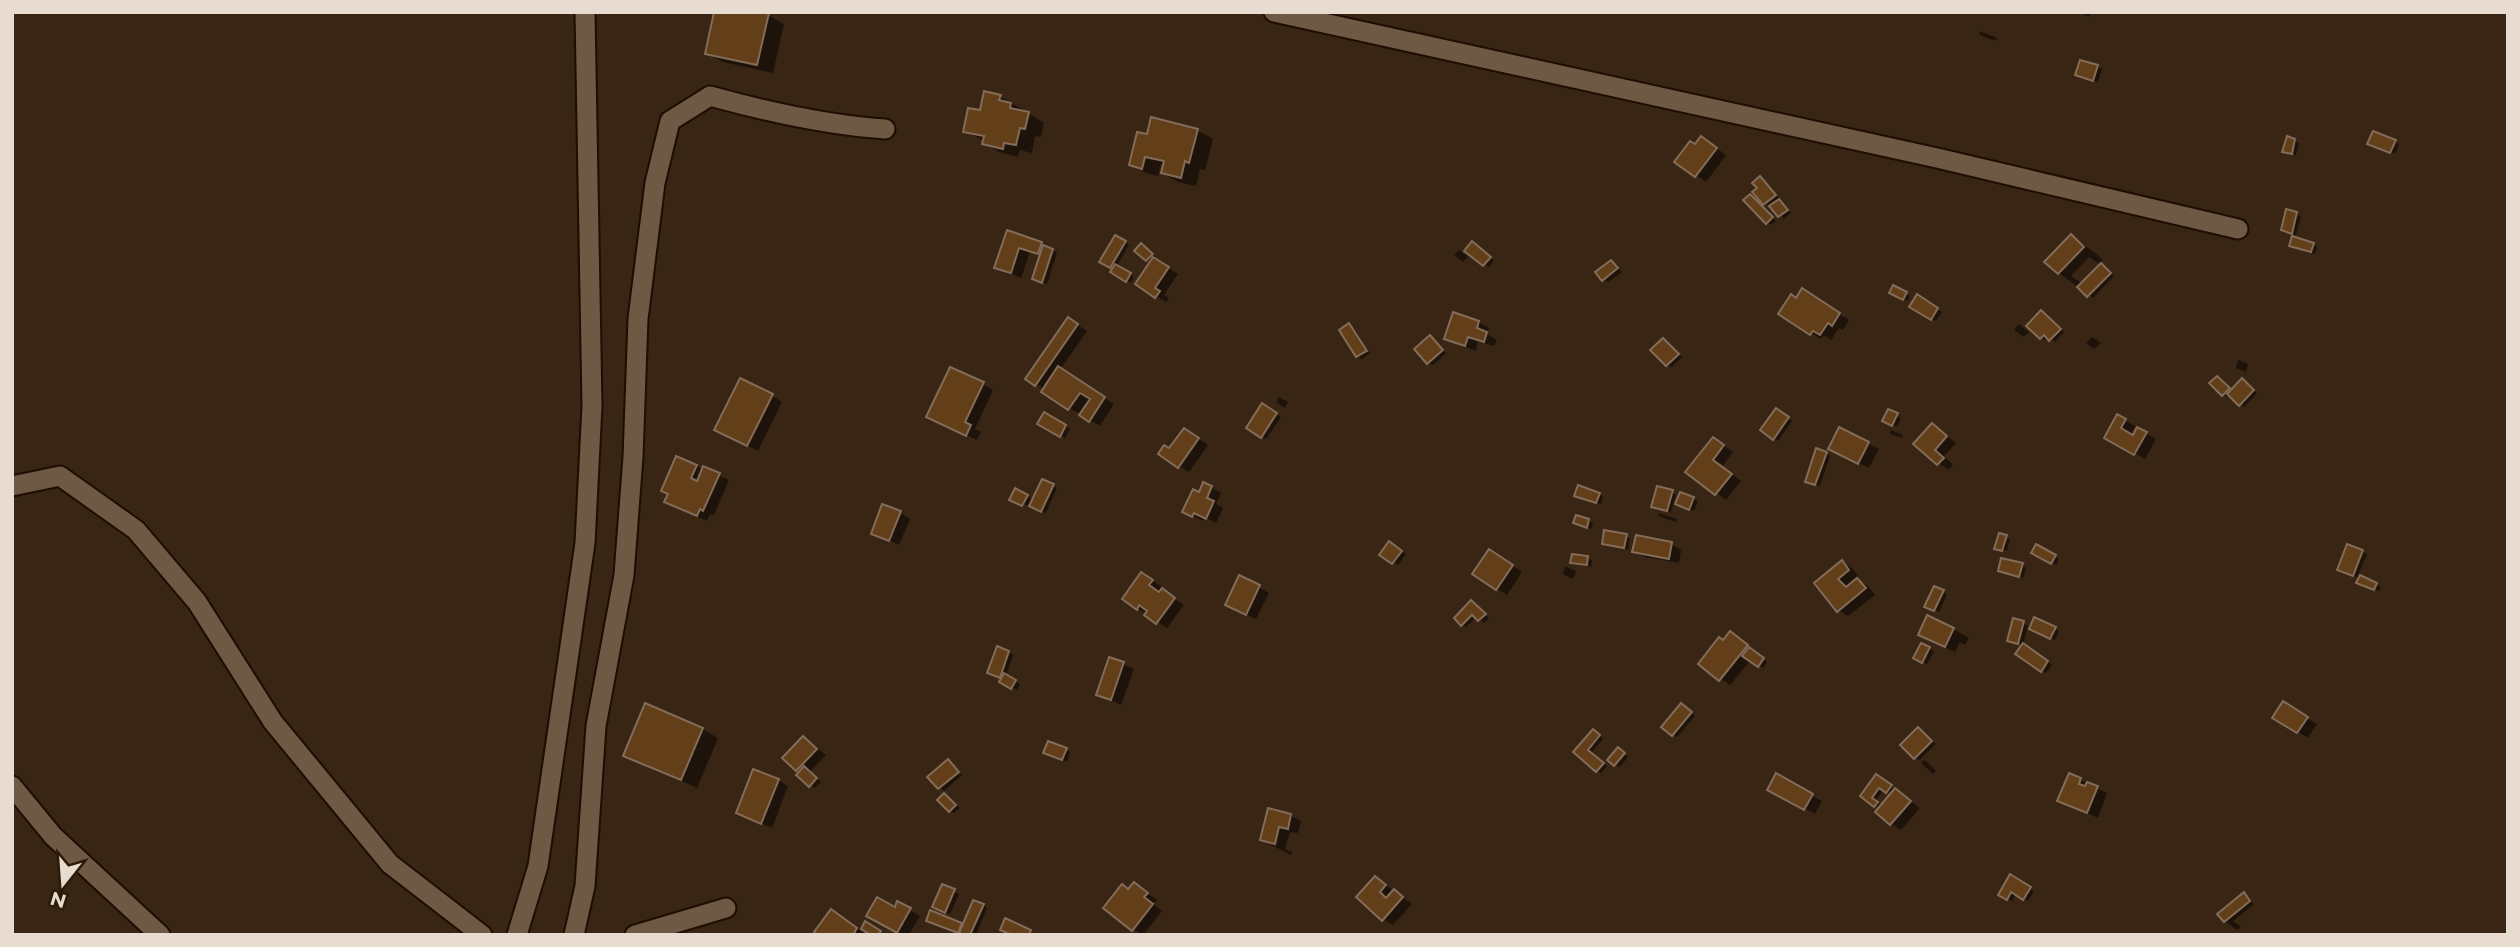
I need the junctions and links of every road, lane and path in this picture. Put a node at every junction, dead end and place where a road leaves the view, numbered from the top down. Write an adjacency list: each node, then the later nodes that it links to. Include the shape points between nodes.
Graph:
1 (585, 12): 10 (street, via 592,406 585,543 538,866)
2 (1274, 12): 4 (street)
3 (885, 129): 11 (street, via 770,113 710,96 670,121 655,183 640,306 624,575 596,726 585,886)
4 (2238, 229)
5 (12, 486): 9 (street, via 60,477 136,530 197,602 274,722 390,864)
6 (12, 786): 8 (street, via 53,836)
7 (726, 908): 12 (street)
8 (160, 935)
9 (482, 935)
10 (517, 935)
11 (574, 935)
12 (635, 935)

